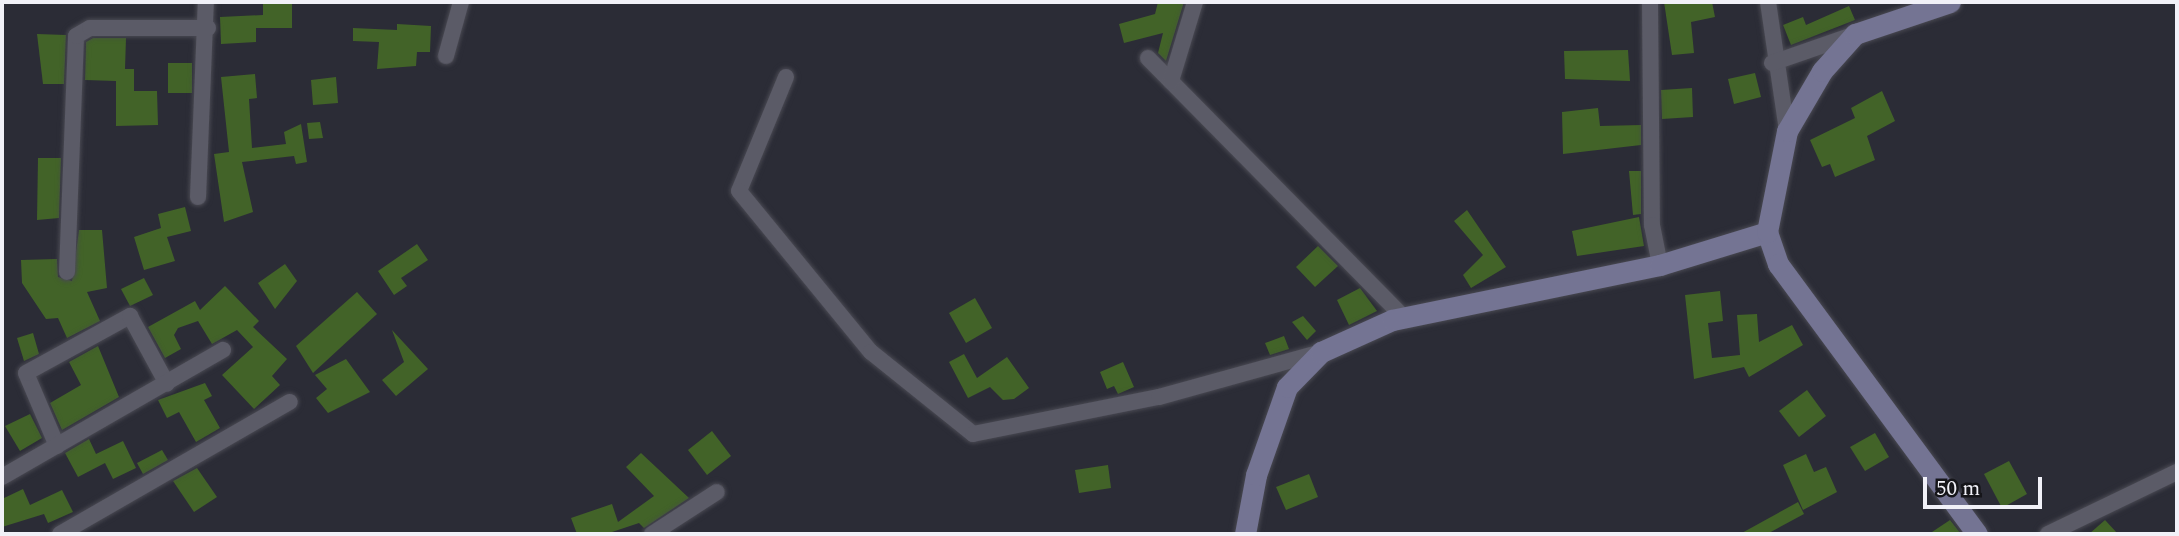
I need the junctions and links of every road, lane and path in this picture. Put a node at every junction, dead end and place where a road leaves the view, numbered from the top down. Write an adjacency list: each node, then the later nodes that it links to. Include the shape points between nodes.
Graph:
1 (205, 2): 7 (street)
2 (461, 2): 9 (street)
3 (1195, 2): 13 (street)
4 (1650, 2): 17 (street, via 1652,225)
5 (1768, 2): 11 (street)
6 (1950, 2): 8 (street)
7 (208, 28): 15 (street); 18 (street, via 90,28 76,36)
8 (1855, 34): 11 (street); 14 (street, via 1822,71)
9 (446, 56)
10 (1148, 58): 13 (street)
11 (1772, 63): 14 (street)
12 (786, 77): 21 (street, via 739,191 871,352 973,434 1159,397)
13 (1171, 81): 19 (street)
14 (1787, 131): 16 (street)
15 (198, 197)
16 (1767, 232): 17 (street); 31 (street, via 1778,264)
17 (1660, 265): 19 (street)
18 (67, 272)
19 (1404, 318): 21 (street)
20 (223, 350): 22 (street)
21 (1321, 352): 30 (street, via 1287,387 1256,475)
22 (167, 384): 24 (street); 24 (street, via 130,316 26,373)
23 (290, 402): 28 (street)
24 (57, 446): 26 (street)
25 (2177, 472): 32 (street)
26 (2, 477)
27 (717, 492): 29 (street)
28 (60, 534)
29 (652, 534)
30 (1245, 534)
31 (1977, 534)
32 (2048, 534)

